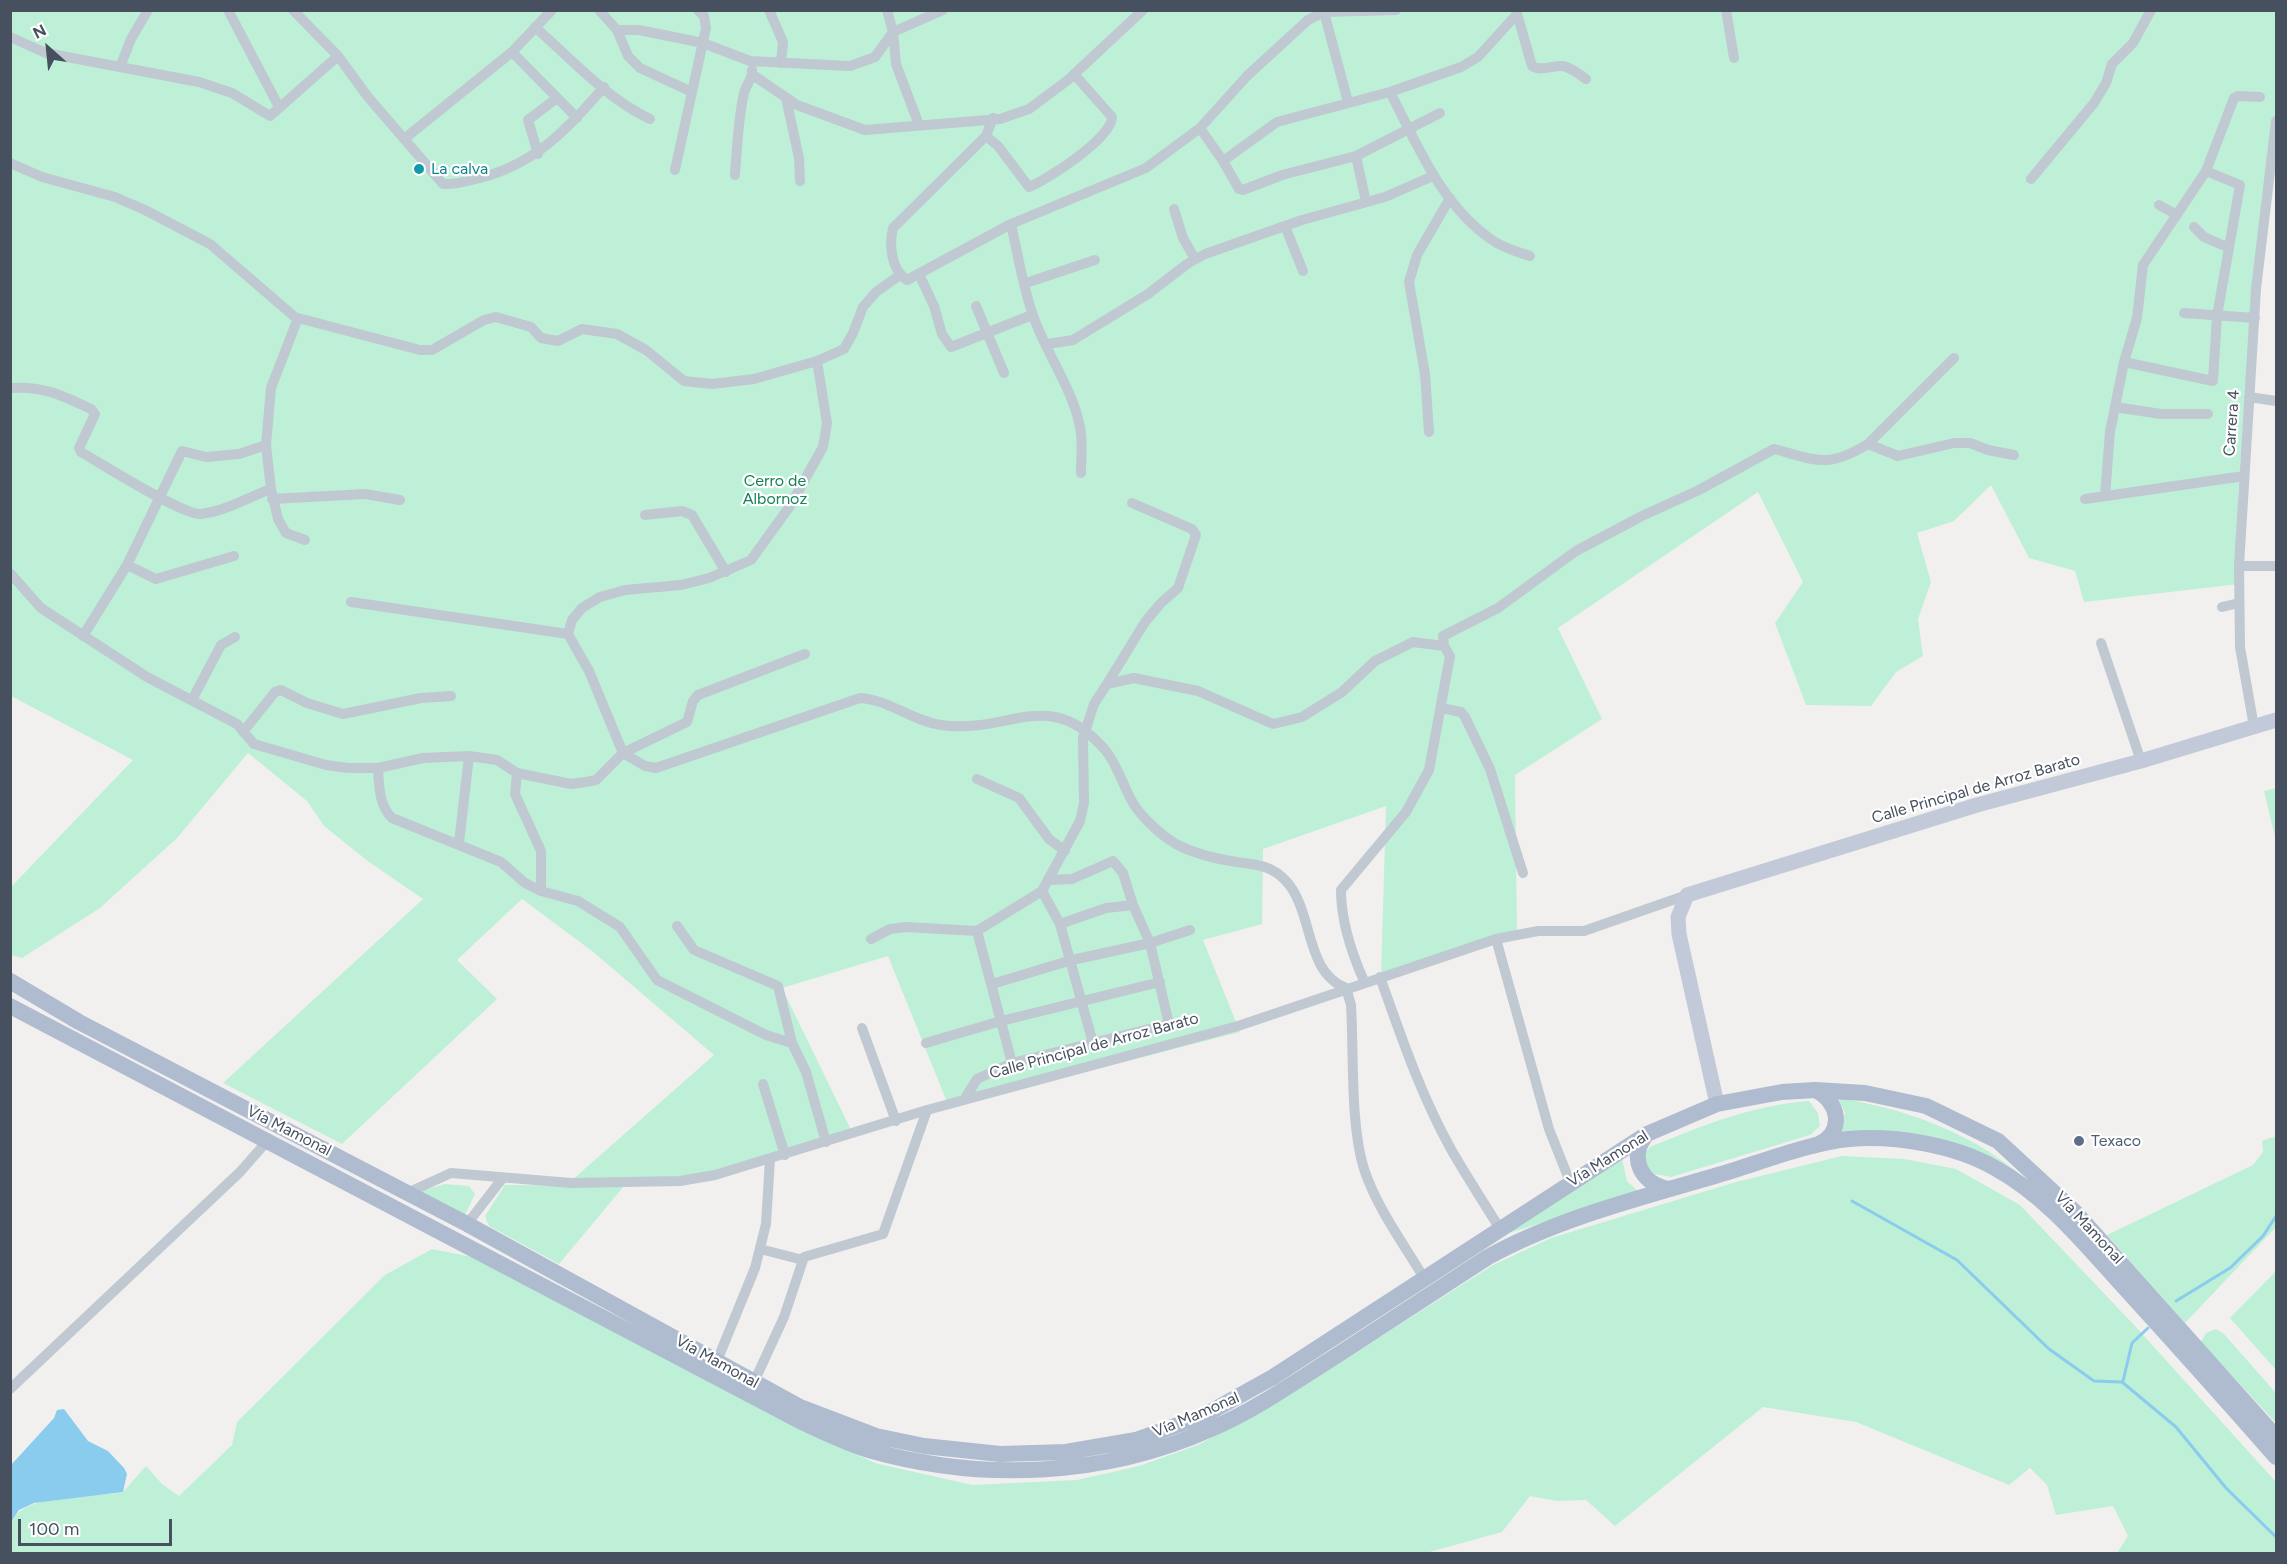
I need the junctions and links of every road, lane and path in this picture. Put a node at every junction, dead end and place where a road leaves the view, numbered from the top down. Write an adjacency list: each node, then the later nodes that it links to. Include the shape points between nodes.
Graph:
1 (148, 10): 26 (street)
2 (228, 10): 37 (street)
3 (293, 10): 22 (street)
4 (552, 10): 16 (street)
5 (599, 10): 17 (street)
6 (698, 10): 20 (street, via 704,16 706,28)
7 (769, 10): 25 (street, via 783,42)
8 (887, 10): 18 (street)
9 (943, 10): 18 (street)
10 (1143, 10): 27 (street)
11 (1396, 10): 14 (street)
12 (1726, 10): 23 (street)
13 (2151, 10): 57 (street, via 2133,43 2112,64 2094,103)
14 (1324, 12): 36 (street); 44 (street, via 1308,20 1247,76)
15 (1517, 12): 29 (street, via 1532,66 1561,66); 32 (street, via 1479,57)
16 (535, 27): 21 (street); 30 (street)
17 (617, 30): 20 (street, via 639,30); 31 (street, via 628,56 640,68)
18 (893, 32): 25 (street, via 875,57 861,63); 43 (street, via 896,64)
19 (10, 38): 26 (street, via 46,53)
20 (703, 44): 24 (street); 31 (street)
21 (512, 52): 34 (street); 47 (street)
22 (338, 56): 37 (street); 47 (street)
23 (1734, 58)
24 (750, 61): 25 (street); 28 (street)
25 (781, 63)
26 (120, 67): 37 (street, via 232,93 268,116)
27 (1074, 74): 40 (street, via 1029,109); 46 (street, via 1112,117 1084,152 1029,187)
28 (753, 75): 35 (street); 55 (street, via 745,89)
29 (1586, 79)
30 (604, 87): 39 (street); 41 (street)
31 (692, 92): 53 (street)
32 (1390, 92): 36 (street); 45 (street)
33 (2260, 97): 54 (street, via 2234,98)
34 (556, 98): 39 (street); 48 (street, via 528,120)
35 (786, 98): 43 (street, via 865,130); 58 (street)
36 (1348, 102): 51 (street, via 1277,122)
37 (279, 107)
38 (1440, 113): 45 (street)
39 (577, 118): 48 (street)
40 (993, 118): 43 (street); 46 (street)
41 (650, 119)
42 (2277, 121): 49 (street, Carrera 4)
43 (919, 125)
44 (1200, 128): 51 (street); 64 (street, via 1146,168)
45 (1408, 128): 50 (street); 56 (street)
46 (986, 136): 73 (street, via 893,228 890,243)
47 (404, 139): 48 (street, via 443,184 454,185 508,171)
48 (538, 154)
49 (2274, 154): 80 (street, Carrera 4)
50 (1356, 156): 51 (street, via 1282,175 1243,190); 60 (street)
51 (1223, 161)
52 (10, 163): 79 (street, via 42,177 115,197 210,244)
53 (675, 170)
54 (2206, 171): 63 (street); 67 (street, via 2240,184)
55 (735, 175)
56 (1433, 176): 59 (street); 60 (street)
57 (2031, 179)
58 (801, 181)
59 (1450, 198): 68 (street, via 1493,242); 92 (street, via 1417,255 1409,282 1425,374)
60 (1366, 202): 65 (street)
61 (2159, 205): 63 (street)
62 (1174, 209): 69 (street)
63 (2176, 214): 85 (street, via 2143,265 2137,318)
64 (1011, 224): 72 (street); 74 (street)
65 (1285, 226): 69 (street); 71 (street)
66 (2194, 227): 67 (street, via 2204,237)
67 (2227, 247): 78 (street)
68 (1530, 256)
69 (1195, 259): 82 (street, via 1148,294 1073,340)
70 (1095, 260): 74 (street)
71 (1303, 271)
72 (919, 274): 73 (street, via 907,280); 81 (street, via 942,334 951,347)
73 (900, 275): 84 (street, via 863,307 844,348)
74 (1026, 283): 77 (street)
75 (976, 306): 81 (street)
76 (2184, 313): 78 (street)
77 (1032, 315): 81 (street); 82 (street)
78 (2217, 316): 80 (street); 85 (street, via 2213,381)
79 (296, 318): 84 (street, via 420,350 432,350 496,317 531,327 541,338 558,341 582,329 617,334 646,350 684,381 712,384 754,379); 94 (street, via 271,388)
80 (2255, 318): 88 (street, Carrera 4)
81 (987, 333): 86 (street)
82 (1048, 345): 96 (street, via 1070,392 1081,429)
83 (1954, 358): 93 (street)
84 (817, 361): 110 (street, via 827,423 823,447 790,506 756,554)
85 (2124, 362): 90 (street)
86 (1004, 373)
87 (10, 388): 99 (street, via 34,387 55,392 91,409 95,414 79,448 81,452)
88 (2249, 397): 89 (street); 97 (street, Carrera 4)
89 (2277, 401)
90 (2115, 407): 91 (street, via 2161,414); 100 (street)
91 (2208, 414)
92 (1429, 432)
93 (1868, 444): 95 (street, via 1898,456 1954,443 1970,443); 119 (street, via 1828,461 1811,461 1774,448 1759,455 1699,490 1576,551 1498,608 1443,636)
94 (266, 445): 98 (street); 99 (street, via 207,458 182,451)
95 (2014, 455)
96 (1081, 473)
97 (2244, 476): 100 (street); 108 (street, Carrera 4)
98 (272, 494): 99 (street, via 199,514); 102 (street, via 365,494); 105 (street, via 286,533)
99 (161, 496): 107 (street)
100 (2105, 496): 101 (street)
101 (2085, 499)
102 (400, 500)
103 (1132, 503): 121 (street, via 1192,529 1196,535 1178,588 1145,622)
104 (645, 515): 110 (street, via 682,511 692,515)
105 (305, 540)
106 (234, 556): 107 (street, via 156,579)
107 (128, 565): 116 (street)
108 (2239, 566): 109 (street); 113 (street, Carrera 4)
109 (2277, 566)
110 (726, 572): 115 (street, via 681,585 625,590 600,597 582,608 572,620)
111 (10, 573): 116 (street, via 41,608)
112 (351, 602): 115 (street)
113 (2240, 603): 114 (street); 126 (street, Carrera 4, via 2240,647)
114 (2222, 607)
115 (568, 634): 129 (street, via 589,671)
116 (83, 636): 123 (street)
117 (234, 637): 123 (street, via 220,645)
118 (2101, 643): 131 (street)
119 (1444, 646): 121 (street, via 1413,642 1406,645 1375,661 1342,692 1302,717 1273,724 1198,691 1134,678); 124 (street, via 1450,656)
120 (806, 654): 129 (street, via 698,695 687,722)
121 (1107, 684): 128 (street, via 1094,704)
122 (451, 696): 127 (street, via 343,714 281,690 275,692)
123 (192, 700): 127 (street, via 237,724)
124 (1441, 708): 137 (street, via 1461,712 1466,717 1490,769); 153 (street, via 1429,770 1406,812 1341,890 1355,960)
125 (2277, 720): 126 (street, Calle Principal de Arroz Barato)
126 (2254, 727): 131 (street, Calle Principal de Arroz Barato)
127 (243, 732): 132 (street, via 254,744 326,765)
128 (1084, 732): 129 (street, via 1064,718 1049,714 994,725 942,725 925,722 885,702 860,698 656,768); 136 (street, via 1084,803); 156 (street, via 1106,751 1134,805 1175,843 1221,859 1258,864 1281,875 1299,902 1323,972)
129 (623, 753): 133 (street, via 596,780 586,782 571,784)
130 (470, 756): 132 (street, via 423,758); 133 (street, via 497,760); 135 (street)
131 (2141, 761): 141 (street, Calle Principal de Arroz Barato, via 1977,805)
132 (378, 768): 135 (street, via 385,811 392,818)
133 (517, 773): 139 (street, via 515,794 541,851)
134 (977, 778): 136 (street, via 1019,798 1049,839)
135 (459, 843): 139 (street, via 501,862)
136 (1065, 851): 138 (street)
137 (1523, 873)
138 (1048, 880): 140 (street); 142 (street, via 1072,879 1113,861 1123,873)
139 (541, 891): 161 (street, via 578,901 620,927 662,983 766,1035)
140 (1042, 891): 143 (street); 146 (street)
141 (1687, 895): 148 (street, Calle Principal de Arroz Barato, via 1584,931 1538,931); 168 (street, via 1678,917 1679,934)
142 (1133, 905): 143 (street, via 1106,908); 149 (street)
143 (1060, 924): 150 (street)
144 (677, 926): 161 (street, via 694,950 778,986)
145 (1190, 930): 149 (street)
146 (977, 931): 147 (street, via 906,927 890,929); 155 (street)
147 (871, 939)
148 (1496, 939): 151 (street, Calle Principal de Arroz Barato); 178 (street, via 1549,1129)
149 (1150, 943): 150 (street); 154 (street)
150 (1072, 960): 155 (street); 157 (street)
151 (1380, 977): 153 (street, Calle Principal de Arroz Barato); 182 (street, via 1428,1101 1451,1149)
152 (10, 981): 180 (main road, Vía Mamonal, via 79,1022)
153 (1364, 981): 156 (street, Calle Principal de Arroz Barato)
154 (1160, 982): 157 (street); 163 (street, via 1169,1024)
155 (992, 984): 159 (street)
156 (1346, 988): 167 (street, Calle Principal de Arroz Barato, via 1238,1026); 185 (street, via 1351,1005 1356,1124 1365,1170 1374,1193)
157 (1082, 1001): 159 (street); 163 (street)
158 (10, 1006): 172 (main road, Vía Mamonal)
159 (1001, 1021): 162 (street); 164 (street)
160 (862, 1028): 170 (street)
161 (792, 1043): 173 (street, via 806,1072)
162 (926, 1043)
163 (1093, 1043): 164 (street)
164 (1012, 1063): 167 (street, via 977,1079)
165 (763, 1084): 175 (street)
166 (1815, 1090): 168 (main road, Vía Mamonal); 174 (main road, via 1830,1100 1836,1118 1831,1136); 189 (main road, Vía Mamonal, via 1865,1093 1926,1106 1998,1141 2077,1214)
167 (964, 1100): 169 (street, Calle Principal de Arroz Barato)
168 (1717, 1104): 171 (main road, Vía Mamonal)
169 (927, 1110): 170 (street, Calle Principal de Arroz Barato); 184 (street, via 883,1234 808,1255)
170 (896, 1121): 173 (street, Calle Principal de Arroz Barato)
171 (1647, 1134): 178 (main road, Vía Mamonal); 179 (main road, via 1638,1148 1642,1173 1654,1185)
172 (269, 1139): 179 (main road, Vía Mamonal, via 821,1431 870,1450 913,1460 1000,1470 1103,1463 1203,1433 1287,1387 1516,1242); 188 (street, via 240,1172)
173 (826, 1142): 175 (street, Calle Principal de Arroz Barato)
174 (1815, 1147): 179 (main road, Vía Mamonal); 190 (main road, Vía Mamonal, via 1849,1139 1920,1142 1994,1167 2023,1186 2068,1226)
175 (785, 1155): 176 (street, Calle Principal de Arroz Barato)
176 (770, 1160): 177 (street, Calle Principal de Arroz Barato, via 680,1181 571,1183); 183 (street, via 766,1224)
177 (502, 1179): 180 (street, Calle Principal de Arroz Barato, via 451,1173); 181 (street)
178 (1570, 1182): 182 (main road, Vía Mamonal)
179 (1671, 1189)
180 (407, 1193): 181 (main road, Vía Mamonal)
181 (467, 1224): 186 (main road, Vía Mamonal)
182 (1500, 1229): 185 (main road, Vía Mamonal)
183 (760, 1249): 184 (street); 186 (street)
184 (803, 1260): 187 (street, via 784,1317)
185 (1424, 1278): 187 (main road, Vía Mamonal, via 1241,1396 1164,1431 1103,1447 1018,1455 924,1446 832,1421)
186 (717, 1361): 187 (main road, Vía Mamonal)
187 (754, 1382)
188 (10, 1389)
189 (2277, 1437)
190 (2277, 1457)

